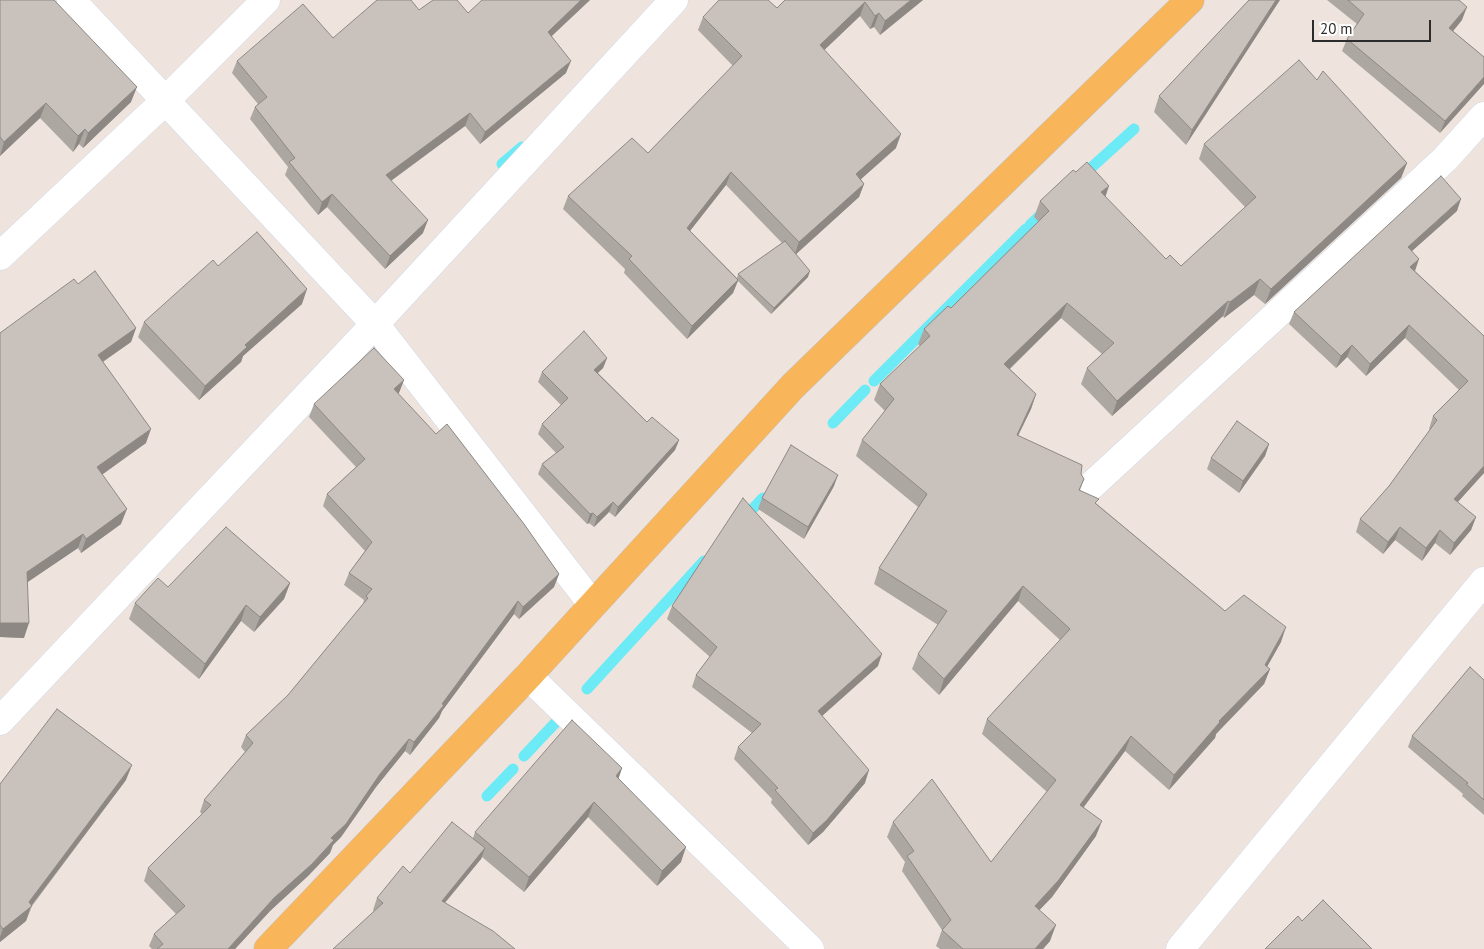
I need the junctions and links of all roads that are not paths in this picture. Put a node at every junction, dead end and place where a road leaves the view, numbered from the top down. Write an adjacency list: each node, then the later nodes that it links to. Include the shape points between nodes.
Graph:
1 (71, 0): 5 (street)
2 (266, 0): 5 (street)
3 (674, 0): 8 (street)
4 (1190, 0): 11 (main road, via 794,386)
5 (165, 101): 7 (street); 8 (street)
6 (1484, 116): 9 (street, via 1444,159)
7 (0, 256)
8 (375, 324): 11 (street); 13 (street)
9 (1091, 486)
10 (1484, 581): 16 (street)
11 (593, 605): 12 (main road)
12 (528, 676): 14 (main road); 15 (street)
13 (0, 721)
14 (268, 949)
15 (810, 949)
16 (1180, 949)

